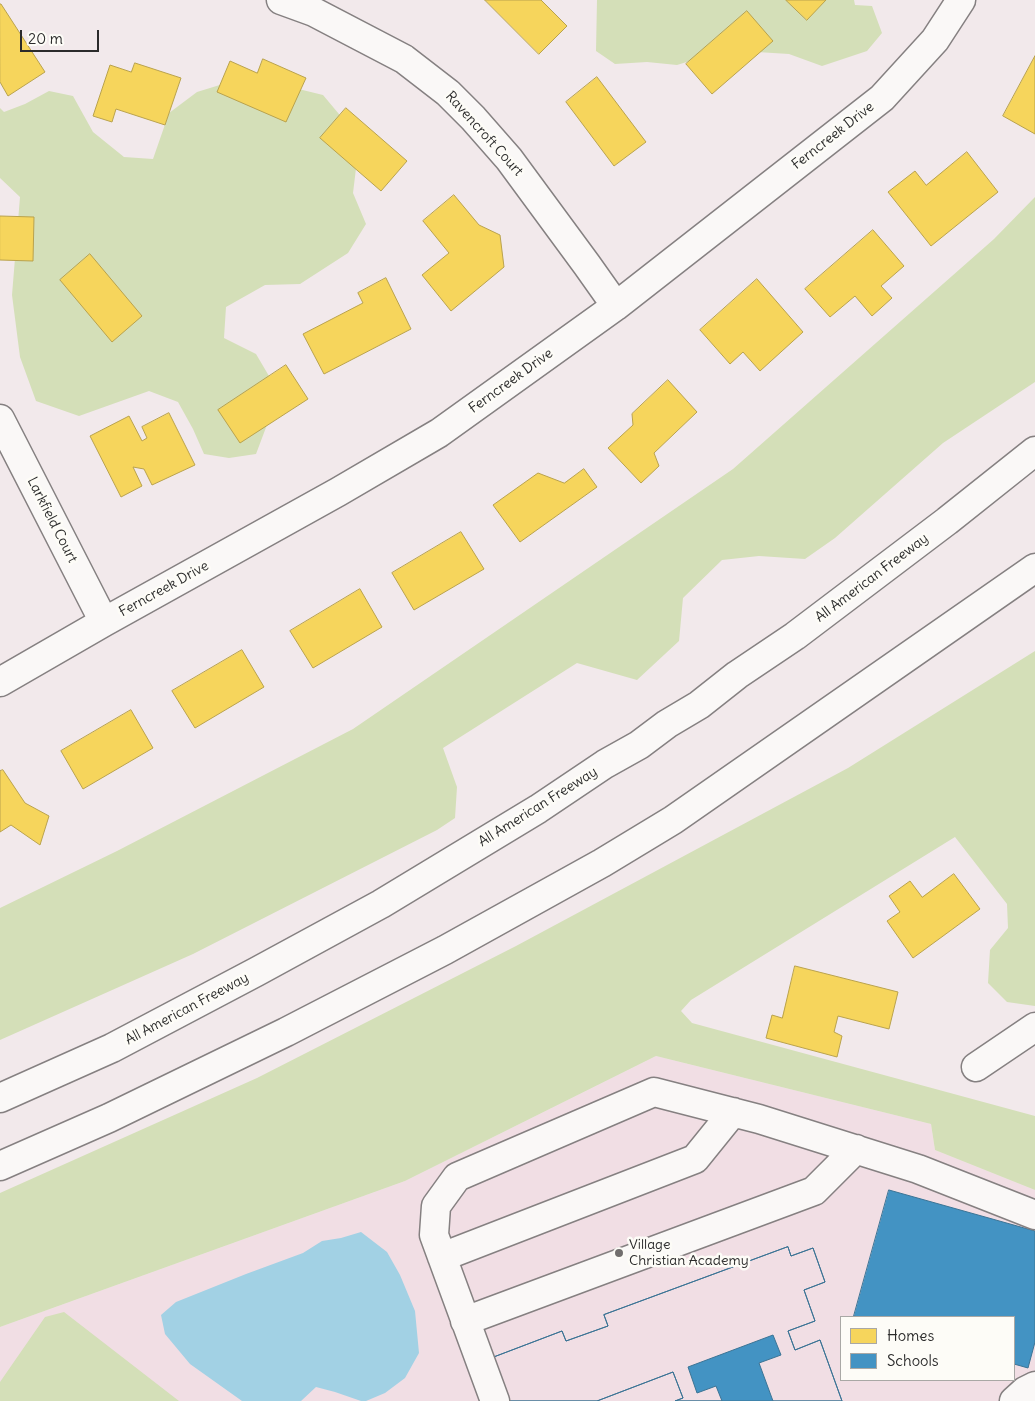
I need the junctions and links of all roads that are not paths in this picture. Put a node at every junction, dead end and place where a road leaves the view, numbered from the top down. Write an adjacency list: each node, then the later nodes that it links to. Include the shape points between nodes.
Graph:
1 (281, 0): 3 (main road, Ravencroft Court, via 314,12 404,59 448,93 509,158)
2 (961, 0): 3 (main road, Ferncreek Drive, via 935,40 882,98)
3 (616, 306): 7 (main road, Ferncreek Drive, via 439,433)
4 (0, 419): 7 (main road, Larkfield Court)
5 (1035, 451): 11 (main road, All American Freeway, via 795,636 699,705 538,809 381,904 256,972 112,1048)
6 (1035, 568): 14 (main road, via 673,820 602,863 445,950 286,1032 110,1118)
7 (104, 622): 8 (main road, Ferncreek Drive)
8 (0, 682)
9 (1035, 1027): 10 (main road)
10 (976, 1067)
11 (0, 1098)
12 (733, 1112): 13 (main road); 16 (main road, via 695,1159); 16 (main road, via 654,1092 457,1176 436,1206 434,1235)
13 (856, 1150): 15 (main road, via 918,1169); 17 (main road, via 814,1191)
14 (0, 1166)
15 (1035, 1215)
16 (442, 1257): 17 (main road)
17 (465, 1321): 19 (main road)
18 (1035, 1386): 20 (main road)
19 (495, 1401)
20 (1014, 1401)

